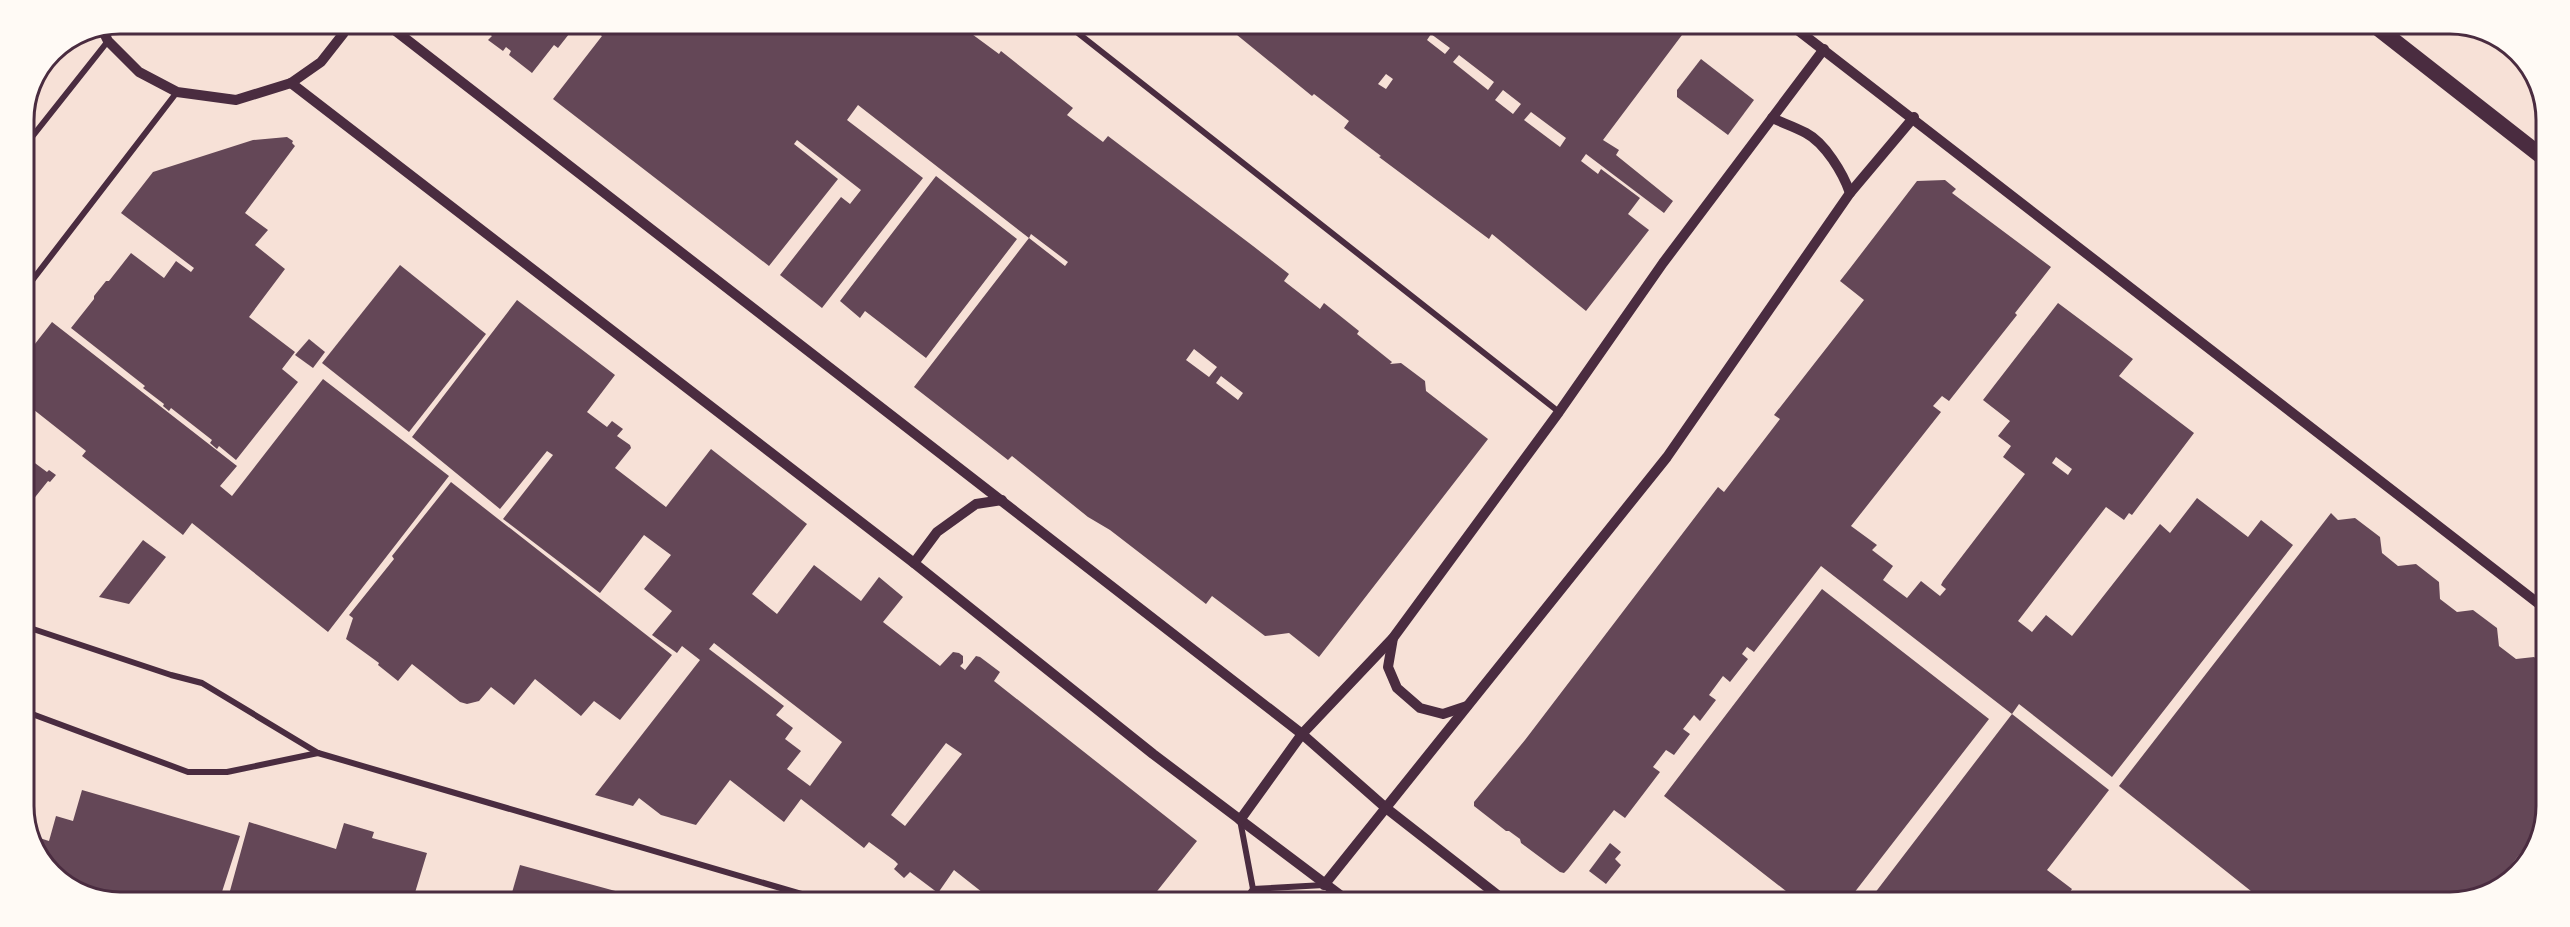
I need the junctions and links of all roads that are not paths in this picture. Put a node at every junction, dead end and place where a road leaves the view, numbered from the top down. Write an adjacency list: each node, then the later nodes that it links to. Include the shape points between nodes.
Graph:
1 (343, 34): 8 (street, via 321,62)
2 (400, 34): 17 (street)
3 (1080, 34): 16 (street)
4 (1803, 34): 7 (street)
5 (2385, 34): 13 (highway)
6 (106, 36): 9 (street, via 139,72); 12 (street)
7 (1824, 49): 10 (street); 11 (street)
8 (291, 83): 9 (street, via 236,100); 18 (street)
9 (177, 92): 15 (street)
10 (1914, 117): 14 (street); 19 (street)
11 (1772, 118): 14 (street, via 1808,134 1821,146 1842,172); 16 (street, via 1663,263)
12 (34, 133)
13 (2535, 150)
14 (1850, 193): 22 (street, via 1667,457)
15 (34, 278)
16 (1559, 412): 21 (street)
17 (1002, 500): 18 (street, via 976,504 937,531); 24 (street)
18 (914, 563): 27 (street)
19 (2536, 602)
20 (35, 630): 25 (street, via 202,683)
21 (1393, 638): 22 (street, via 1388,667 1397,688 1420,708 1443,714); 24 (street)
22 (1468, 705): 26 (street)
23 (35, 715): 25 (street, via 188,772 228,772)
24 (1302, 734): 26 (street); 27 (street)
25 (318, 753): 30 (street)
26 (1386, 808): 28 (street); 33 (street)
27 (1240, 820): 28 (street); 29 (street)
28 (1324, 885): 29 (street); 32 (street)
29 (1253, 889): 31 (street)
30 (795, 892)
31 (1251, 892)
32 (1334, 892)
33 (1493, 892)

